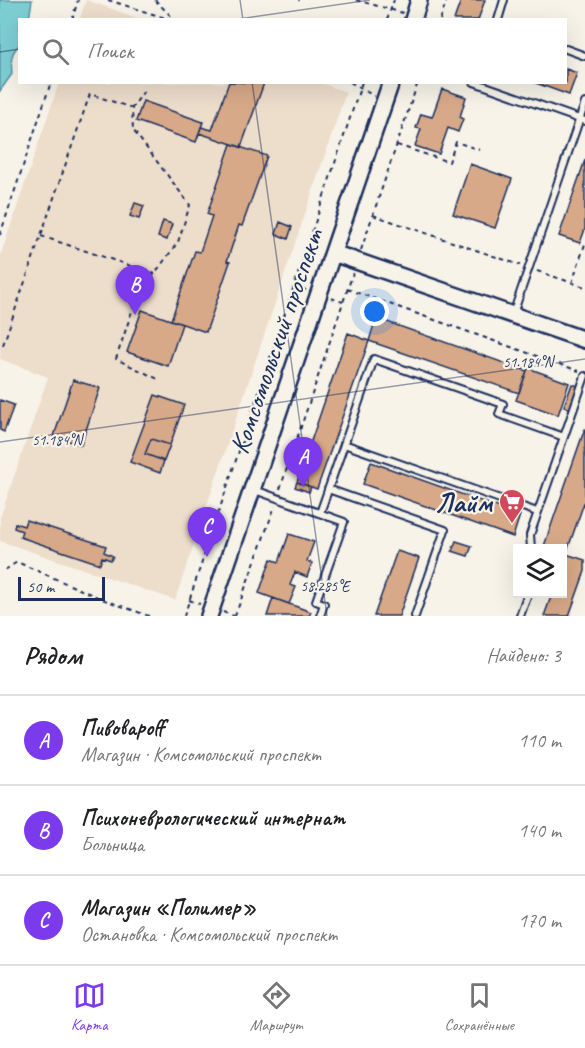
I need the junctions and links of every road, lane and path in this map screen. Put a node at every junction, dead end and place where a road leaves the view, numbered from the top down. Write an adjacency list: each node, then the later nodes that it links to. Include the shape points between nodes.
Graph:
1 (78, 0): 10 (path)
2 (108, 0): 11 (path)
3 (155, 0): 12 (path)
4 (356, 0): 9 (path)
5 (394, 0): 9 (path)
6 (419, 0): 14 (street)
7 (447, 0): 15 (path)
8 (504, 0): 16 (lane)
9 (391, 10): 13 (path); 14 (path)
10 (73, 18)
11 (166, 18)
12 (171, 18)
13 (388, 18)
14 (413, 18)
15 (441, 18)
16 (499, 18)
17 (567, 49): 18 (lane)
18 (585, 56)
19 (50, 84): 34 (path)
20 (353, 84): 25 (path)
21 (361, 84): 25 (path)
22 (390, 84): 27 (street, Комсомольский проспект)
23 (417, 84): 31 (path)
24 (480, 84): 30 (lane)
25 (360, 89): 27 (path); 42 (path)
26 (144, 91): 29 (path)
27 (384, 102): 37 (street, Комсомольский проспект)
28 (585, 103): 30 (lane)
29 (132, 108): 35 (path, via 90,94); 40 (path, via 133,130 190,205 178,242)
30 (582, 120): 39 (lane)
31 (397, 145): 32 (path, via 449,162 456,142); 33 (path)
32 (480, 150)
33 (373, 215): 38 (path); 39 (path)
34 (0, 235)
35 (41, 236): 40 (path); 50 (path)
36 (585, 244): 41 (path)
37 (333, 253): 38 (street); 55 (street, Комсомольский проспект)
38 (358, 261): 44 (path); 48 (street)
39 (528, 268): 41 (path); 48 (lane)
40 (155, 274): 52 (path, via 136,299 116,359)
41 (572, 283): 43 (path)
42 (295, 286): 45 (path); 63 (path)
43 (585, 287)
44 (347, 289): 47 (path); 51 (path)
45 (309, 291)
46 (328, 297): 47 (path)
47 (343, 302): 57 (path)
48 (512, 315): 49 (street)
49 (585, 340)
50 (3, 345)
51 (585, 374): 53 (lane)
52 (158, 379)
53 (564, 437): 54 (lane, via 499,414 503,404 374,359); 58 (lane)
54 (344, 444): 56 (lane); 58 (lane)
55 (252, 489): 57 (lane); 64 (street, Комсомольский проспект)
56 (328, 489): 59 (lane); 69 (lane, via 445,530)
57 (277, 498): 59 (lane); 67 (path)
58 (537, 512): 60 (lane)
59 (320, 513): 68 (lane, via 344,522 316,601 324,604)
60 (531, 544)
61 (5, 570): 65 (path, via 17,562)
62 (527, 598): 70 (lane)
63 (189, 600): 64 (path); 66 (path)
64 (211, 611): 67 (path)
65 (149, 616)
66 (184, 616)
67 (235, 616)
68 (320, 616)
69 (416, 616)
70 (520, 616)

